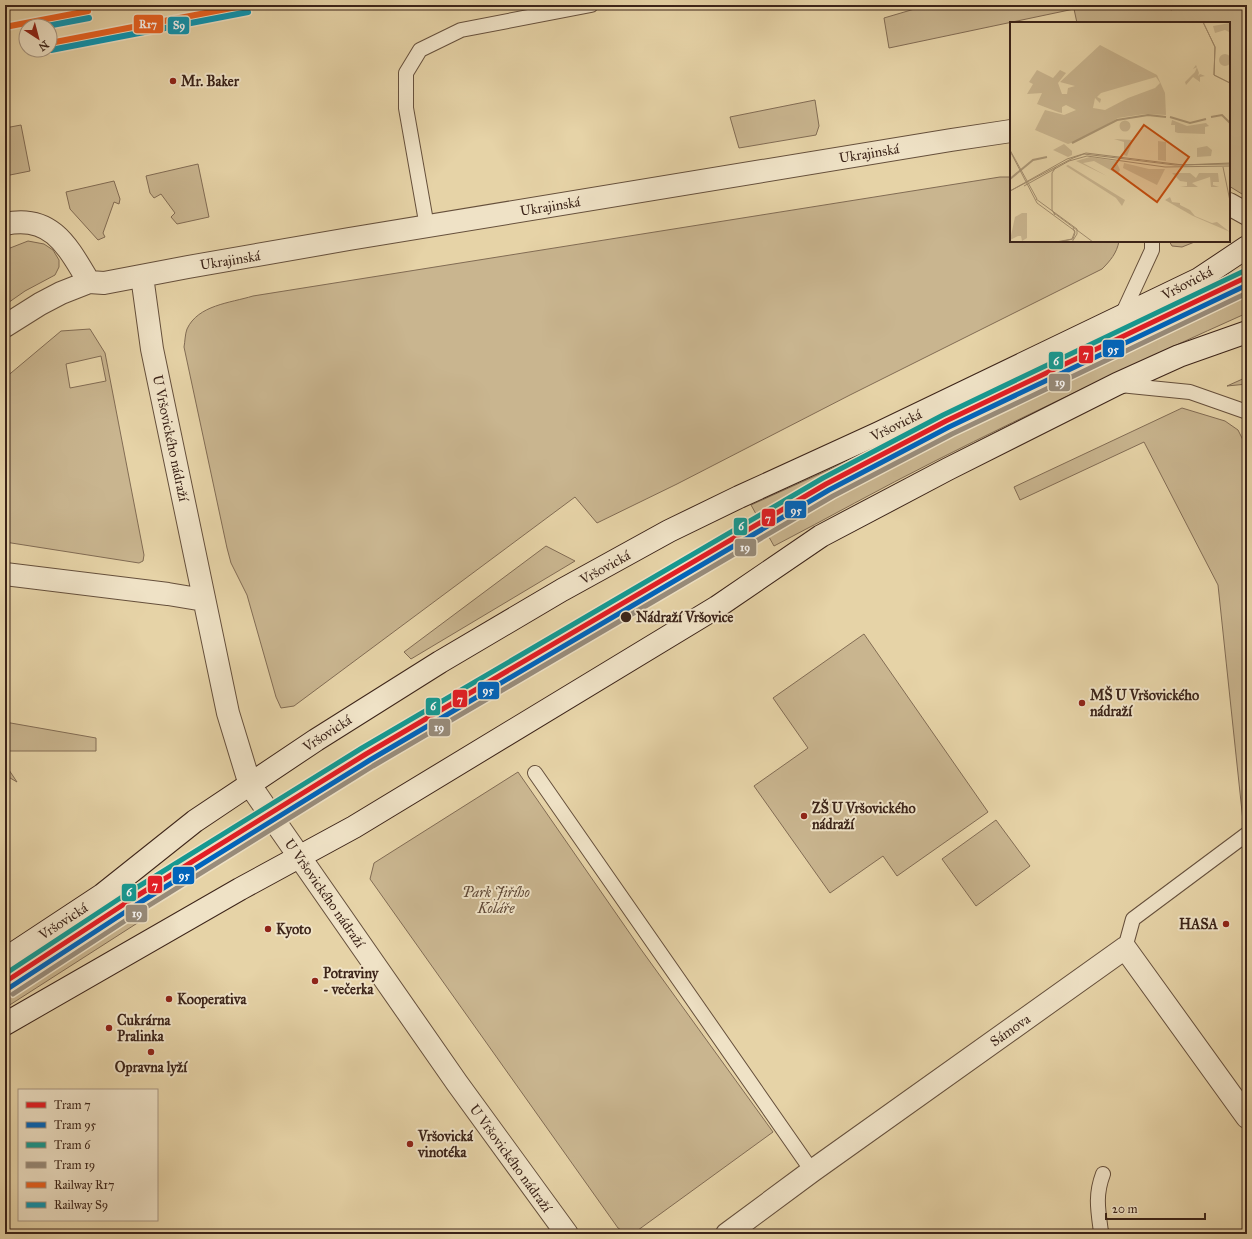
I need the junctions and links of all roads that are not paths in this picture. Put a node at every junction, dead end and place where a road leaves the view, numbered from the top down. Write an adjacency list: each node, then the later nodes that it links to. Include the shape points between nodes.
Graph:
1 (591, 5): 6 (lane, via 461,30 420,50 406,73 406,108)
2 (1010, 131): 6 (street, Ukrajinská)
3 (1230, 205): 4 (street)
4 (1247, 214)
5 (5, 224): 10 (street, via 18,221 35,223 51,232 63,242)
6 (427, 227): 9 (street, Ukrajinská)
7 (1152, 242): 11 (lane, via 1152,250)
8 (1247, 247): 11 (street, Vršovická, via 1199,279)
9 (142, 276): 10 (street, Ukrajinská, via 104,283); 17 (street, U Vršovického nádraží, via 152,349)
10 (89, 282): 12 (street, Ukrajinská, via 47,300)
11 (1122, 315): 19 (street, Vršovická, via 669,532 562,590 440,662)
12 (5, 326)
13 (1247, 332): 14 (street, via 1179,356)
14 (1118, 384): 15 (lane, via 1190,392); 21 (street, via 821,536 717,607 360,823)
15 (1247, 412)
16 (5, 574): 17 (street)
17 (204, 600): 19 (street, U Vršovického nádraží, via 228,713)
18 (535, 773): 26 (lane)
19 (250, 785): 21 (street, U Vršovického nádraží); 23 (street, Vršovická, via 195,821 102,895)
20 (1247, 834): 22 (lane, via 1133,919)
21 (299, 856): 24 (street); 28 (street, U Vršovického nádraží, via 457,1083)
22 (1125, 948): 25 (street); 26 (street, Sámova)
23 (5, 959)
24 (5, 1024)
25 (1247, 1117)
26 (812, 1171): 29 (street, Sámova)
27 (1103, 1174): 30 (lane, via 1098,1188)
28 (567, 1234)
29 (727, 1234)
30 (1102, 1234)

